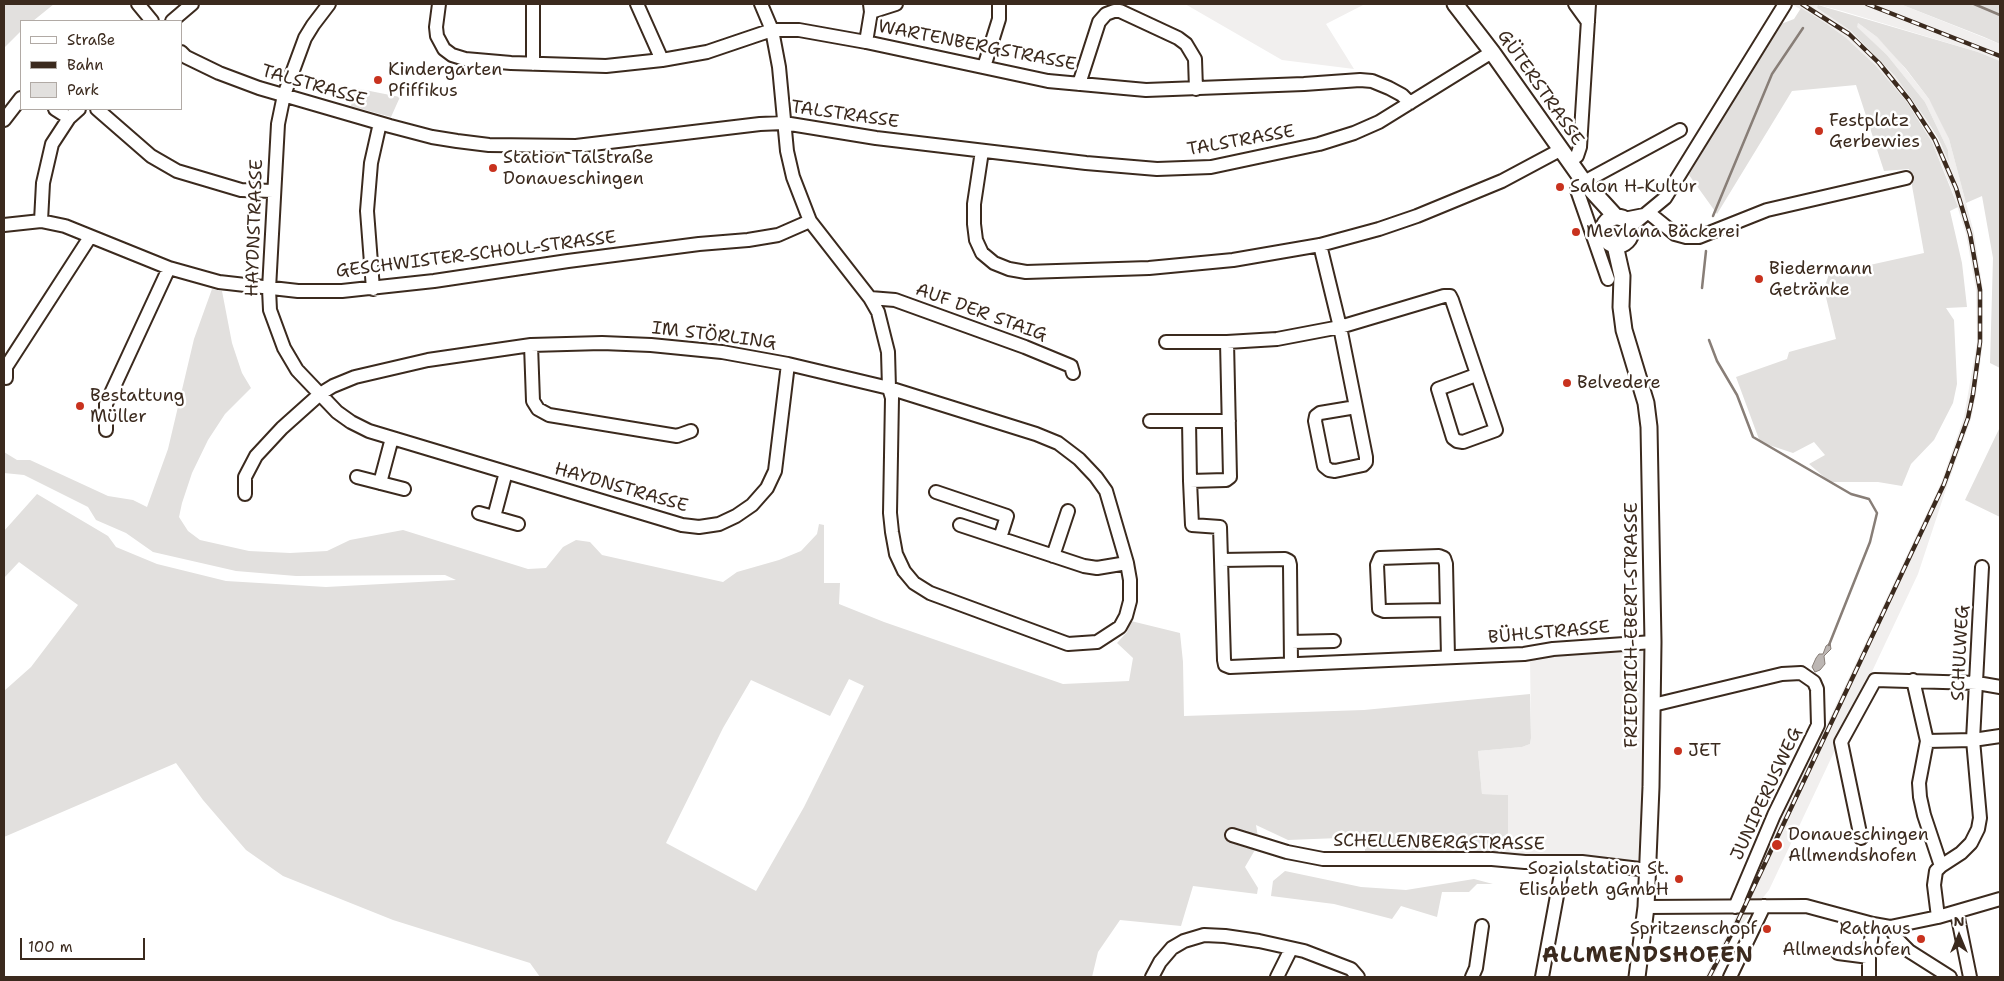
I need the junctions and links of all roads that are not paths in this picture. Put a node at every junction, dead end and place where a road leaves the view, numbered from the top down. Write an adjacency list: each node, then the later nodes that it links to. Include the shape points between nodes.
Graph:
1 (138, 4): 15 (street)
2 (192, 4): 16 (street)
3 (329, 4): 27 (street, HAYDNSTRASSE, via 305,38)
4 (439, 4): 23 (street, WARTENBERGSTRASSE, via 437,36 444,49 452,55 465,59)
5 (532, 4): 23 (street)
6 (637, 4): 22 (street)
7 (761, 4): 18 (street, IM STÖRLING)
8 (896, 4): 13 (street)
9 (999, 4): 24 (street, via 999,19)
10 (1456, 4): 20 (main road, GÜTERSTRASSE)
11 (1575, 4): 17 (street)
12 (1589, 4): 17 (street)
13 (870, 8): 19 (street)
14 (1782, 9): 43 (street, via 1664,198)
15 (151, 20)
16 (173, 20)
17 (1588, 22): 39 (street, via 1580,148 1577,156)
18 (772, 30): 19 (street, WARTENBERGSTRASSE, via 799,30); 22 (street, WARTENBERGSTRASSE, via 708,52); 36 (street, IM STÖRLING)
19 (866, 42): 24 (street, WARTENBERGSTRASSE)
20 (1492, 52): 29 (street, TALSTRASSE); 39 (main road, GÜTERSTRASSE)
21 (182, 53): 27 (street, TALSTRASSE, via 219,73)
22 (662, 60): 23 (street, WARTENBERGSTRASSE, via 606,66)
23 (533, 64)
24 (984, 67): 25 (street, WARTENBERGSTRASSE, via 1048,81)
25 (1079, 84): 26 (street, WARTENBERGSTRASSE, via 1146,90); 26 (street, via 1099,22 1106,14 1120,11 1186,44 1196,59)
26 (1196, 88): 29 (street, WARTENBERGSTRASSE, via 1360,80 1389,88)
27 (284, 95): 35 (street, TALSTRASSE); 42 (street, HAYDNSTRASSE, via 278,124)
28 (20, 99): 34 (street)
29 (1410, 103): 38 (street, TALSTRASSE, via 1354,134 1211,167 1157,169)
30 (57, 110): 33 (street)
31 (78, 110): 33 (street)
32 (98, 110): 42 (street, via 151,156 176,171 241,190)
33 (69, 118): 44 (street, via 52,144 42,183)
34 (4, 120)
35 (380, 123): 36 (street, TALSTRASSE, via 457,142 576,146); 53 (street, via 371,163 367,211)
36 (784, 123): 38 (street, TALSTRASSE); 45 (street, IM STÖRLING, via 793,177)
37 (1680, 130): 41 (street)
38 (982, 151): 49 (street, via 974,204 976,240 982,253 1008,269 1026,272 1149,268 1233,260)
39 (1565, 156): 41 (main road, GÜTERSTRASSE); 49 (street, via 1417,216)
40 (1906, 178): 43 (street, via 1767,210 1698,237 1675,234)
41 (1584, 182): 47 (main road, GÜTERSTRASSE); 51 (street, FRIEDRICH-EBERT-STRASSE, via 1577,190)
42 (273, 191): 52 (street, HAYDNSTRASSE)
43 (1649, 214): 47 (street)
44 (41, 221): 46 (street, GESCHWISTER-SCHOLL-STRASSE); 48 (street, GESCHWISTER-SCHOLL-STRASSE, via 65,226)
45 (810, 221): 53 (street, GESCHWISTER-SCHOLL-STRASSE, via 778,234 748,240); 54 (street, IM STÖRLING)
46 (4, 225)
47 (1620, 228): 51 (main road, FRIEDRICH-EBERT-STRASSE)
48 (90, 237): 50 (street, GESCHWISTER-SCHOLL-STRASSE); 62 (street, via 6,367)
49 (1320, 245): 55 (street)
50 (169, 268): 52 (street, GESCHWISTER-SCHOLL-STRASSE, via 219,282); 69 (street, via 106,404)
51 (1615, 278): 92 (main road, FRIEDRICH-EBERT-STRASSE, via 1624,330 1646,403 1649,427)
52 (269, 289): 53 (street, GESCHWISTER-SCHOLL-STRASSE); 64 (street, HAYDNSTRASSE, via 270,310 284,348 297,370)
53 (373, 289)
54 (870, 298): 60 (street, AUF DER STAIG, via 895,300 997,337 1071,366); 63 (street, IM STÖRLING, via 884,332)
55 (1340, 327): 57 (street, via 1277,339); 61 (street, via 1450,296); 65 (street)
56 (1166, 342): 57 (street)
57 (1227, 342): 68 (street)
58 (530, 345): 59 (street, IM STÖRLING, via 657,345); 64 (street, IM STÖRLING, via 428,360 355,376); 70 (street, via 533,401 538,409 549,415 676,436)
59 (788, 364): 63 (street, IM STÖRLING); 72 (street, HAYDNSTRASSE, via 775,471 767,488 752,505 719,524 682,525)
60 (1073, 373)
61 (1476, 375): 61 (street, via 1496,430 1457,441 1453,438 1438,389)
62 (6, 378)
63 (889, 388): 87 (street, IM STÖRLING, via 1058,443 1079,459 1106,492); 87 (street, IM STÖRLING, via 892,398 892,532 896,554 914,583 930,593 1068,644 1080,645 1097,642 1120,627 1130,601)
64 (320, 394): 71 (street, HAYDNSTRASSE, via 352,422); 78 (street, IM STÖRLING, via 256,456 245,477)
65 (1356, 407): 65 (street, via 1366,462 1329,470 1324,466 1316,416)
66 (1150, 421): 67 (street)
67 (1189, 421): 68 (street); 74 (street)
68 (1229, 421): 74 (street, via 1230,477 1226,480)
69 (106, 430)
70 (691, 431)
71 (392, 438): 72 (street, HAYDNSTRASSE); 75 (street)
72 (506, 472): 81 (street)
73 (357, 477): 75 (street)
74 (1190, 480): 86 (street, BÜHLSTRASSE, via 1192,525 1220,527)
75 (380, 483): 76 (street)
76 (404, 489)
77 (936, 492): 84 (street, via 1007,516)
78 (245, 494)
79 (1068, 511): 85 (street)
80 (479, 513): 81 (street)
81 (494, 517): 82 (street)
82 (518, 524)
83 (960, 525): 84 (street)
84 (1000, 538): 85 (street)
85 (1054, 556): 87 (street, via 1097,568)
86 (1221, 560): 91 (street, via 1289,561); 94 (street, BÜHLSTRASSE, via 1224,665)
87 (1127, 563)
88 (1982, 567): 96 (street, SCHULWEG)
89 (1447, 610): 89 (street, via 1379,609 1377,565 1380,558 1444,558); 93 (street)
90 (1334, 641): 91 (street)
91 (1291, 642): 94 (street)
92 (1653, 642): 93 (street, BÜHLSTRASSE, via 1553,648 1524,654); 98 (main road, FRIEDRICH-EBERT-STRASSE)
93 (1448, 657): 94 (street, BÜHLSTRASSE)
94 (1291, 664)
95 (1913, 680): 96 (street); 101 (street); 103 (street, via 1875,680 1841,742)
96 (1977, 683): 97 (street); 100 (street, SCHULWEG)
97 (2000, 687)
98 (1653, 705): 106 (main road, FRIEDRICH-EBERT-STRASSE); 110 (street, JUNIPERUSWEG, via 1782,674 1801,673 1814,682 1818,725 1774,815)
99 (2000, 736): 100 (street)
100 (1974, 740): 101 (street); 105 (street, SCHULWEG, via 1978,829 1961,853)
101 (1927, 742): 105 (street, via 1919,784 1920,797)
102 (1232, 835): 104 (street, SCHELLENBERGSTRASSE, via 1323,859 1492,859)
103 (1861, 838)
104 (1563, 863): 106 (street, SCHELLENBERGSTRASSE, via 1582,862); 123 (street)
105 (1941, 866): 112 (street, via 1936,871 1934,885)
106 (1648, 870): 109 (main road, FRIEDRICH-EBERT-STRASSE)
107 (2000, 899): 111 (street)
108 (1764, 906): 110 (street); 113 (street, via 1806,906); 125 (street)
109 (1646, 907): 110 (street); 124 (main road, FRIEDRICH-EBERT-STRASSE)
110 (1735, 907)
111 (1957, 913): 112 (street); 128 (street)
112 (1938, 917): 115 (street)
113 (1873, 924): 115 (street); 118 (street)
114 (1482, 926): 122 (street)
115 (1890, 927): 127 (street, via 1909,951)
116 (1291, 949): 119 (street, via 1204,935 1172,948); 120 (street); 121 (street, via 1343,965)
117 (1838, 952): 118 (street)
118 (1869, 957): 126 (street)
119 (1152, 977)
120 (1277, 977)
121 (1358, 977)
122 (1472, 977)
123 (1542, 977)
124 (1637, 977)
125 (1730, 977)
126 (1869, 977)
127 (1950, 977)
128 (1970, 977)

